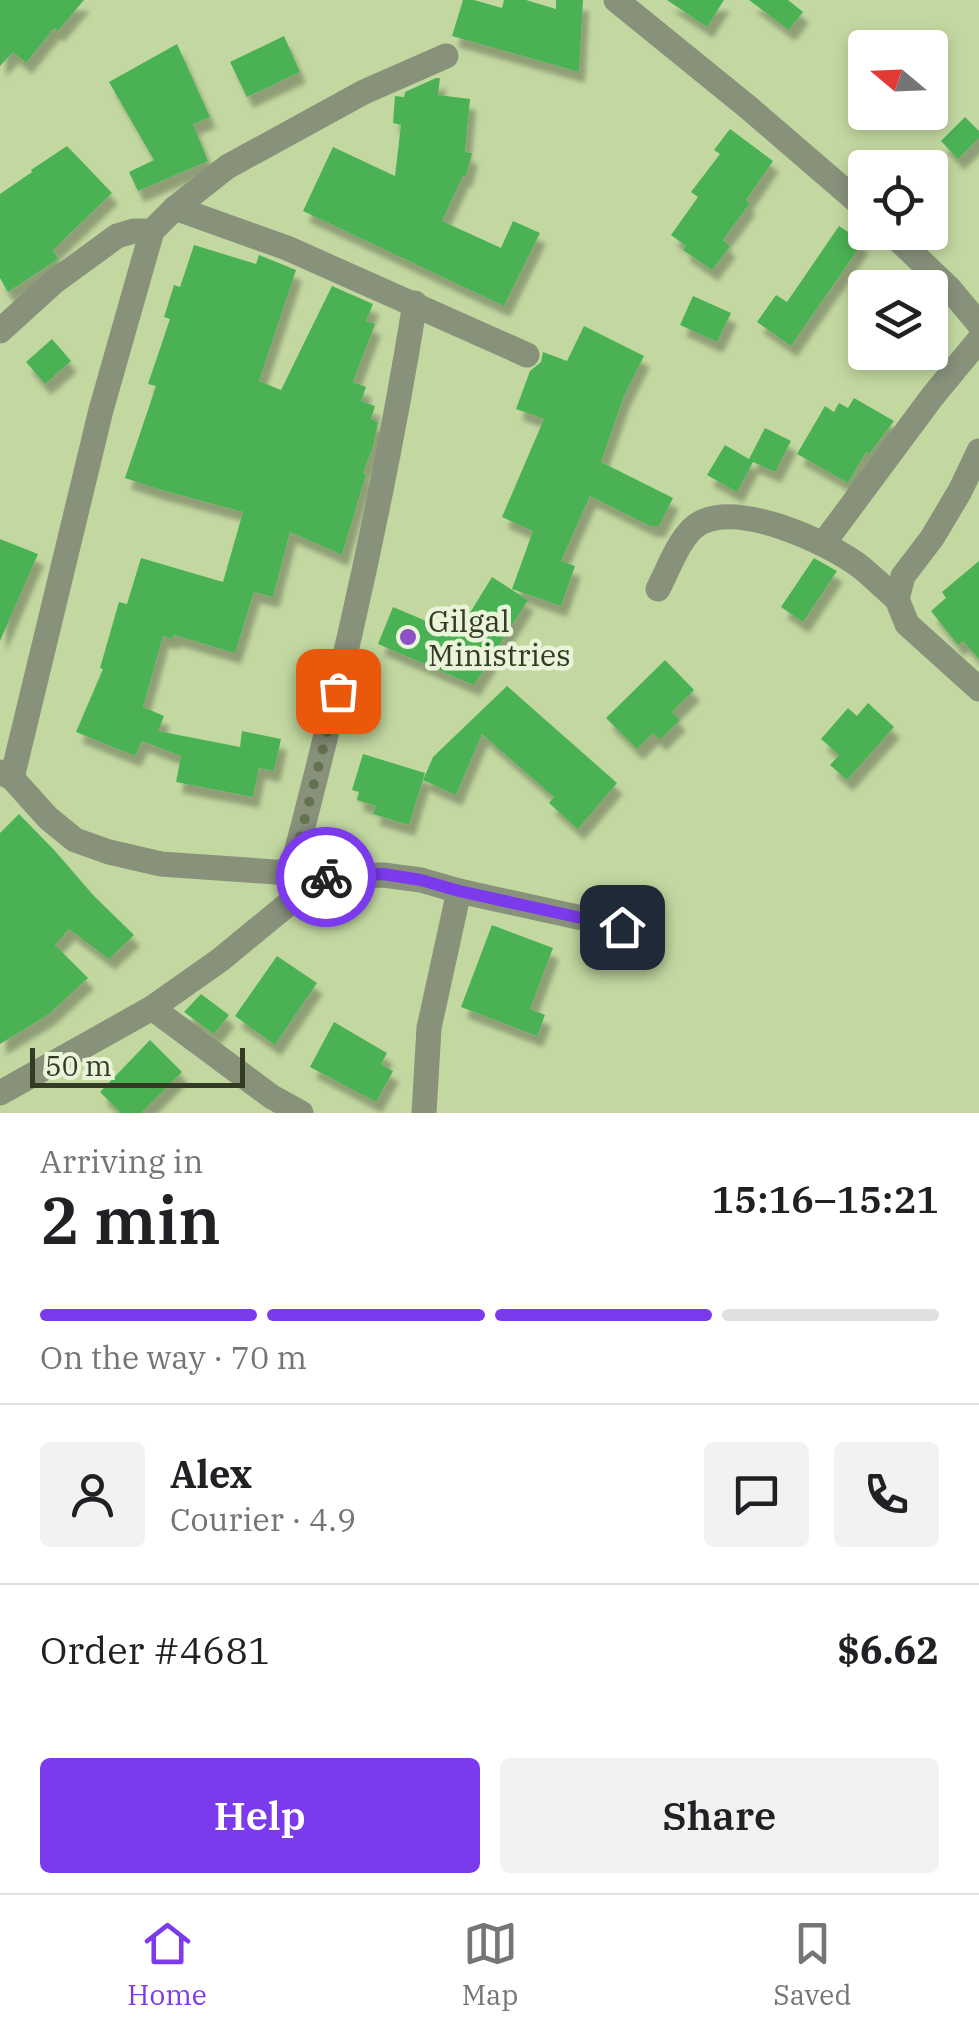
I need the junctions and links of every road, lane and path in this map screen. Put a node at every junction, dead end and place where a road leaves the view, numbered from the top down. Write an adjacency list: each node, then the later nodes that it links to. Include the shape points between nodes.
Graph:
1 (616, 0): 3 (street)
2 (446, 56): 4 (street, via 227,167)
3 (848, 193)
4 (174, 208): 5 (street); 7 (street)
5 (152, 231): 9 (street, via 117,236); 17 (street)
6 (909, 250): 8 (street)
7 (414, 303): 11 (street); 18 (street, via 367,566)
8 (979, 324)
9 (0, 331)
10 (979, 340): 13 (street)
11 (526, 355)
12 (979, 450): 15 (street, via 932,538 903,576)
13 (823, 544): 14 (street, via 766,523 709,518 692,529); 15 (street)
14 (658, 589)
15 (897, 599): 16 (street, via 907,624)
16 (979, 689)
17 (6, 775): 18 (street, via 75,840 109,852 161,864)
18 (291, 872): 19 (street)
19 (321, 877): 20 (street, via 383,874); 22 (street)
20 (459, 891): 21 (street); 25 (street, via 429,1028)
21 (622, 927)
22 (152, 1008): 23 (street); 24 (street)
23 (0, 1093)
24 (302, 1113)
25 (424, 1113)

